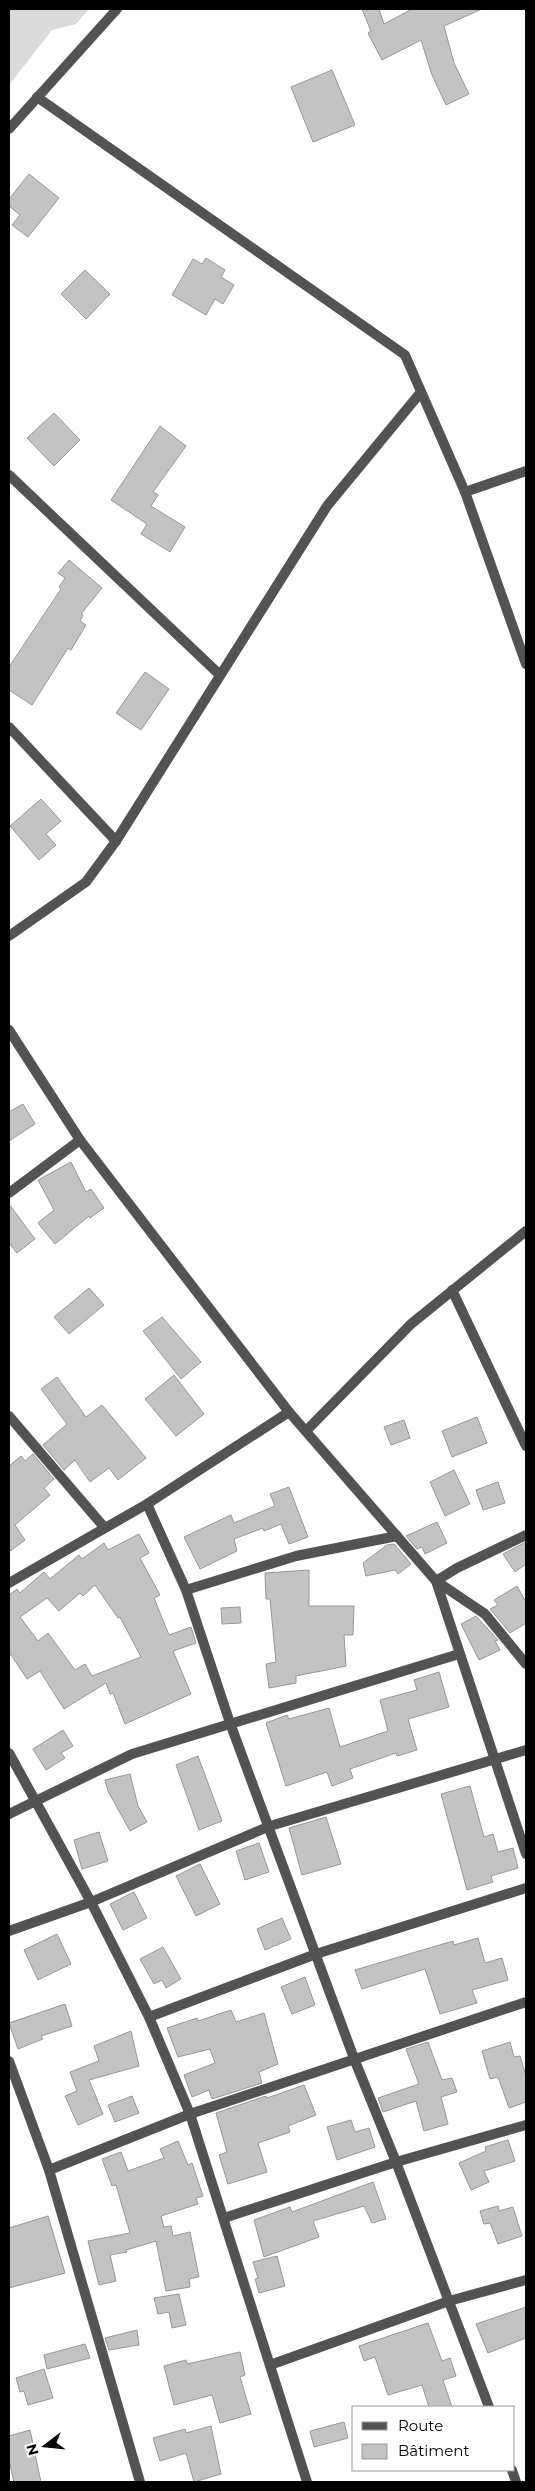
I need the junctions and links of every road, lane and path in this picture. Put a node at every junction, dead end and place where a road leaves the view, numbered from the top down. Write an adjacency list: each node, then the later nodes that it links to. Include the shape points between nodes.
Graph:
1 (117, 9): 2 (street)
2 (37, 97): 3 (street); 4 (street, via 405,355)
3 (9, 129)
4 (421, 392): 7 (street); 9 (street, via 327,506)
5 (526, 471): 7 (street)
6 (9, 475): 9 (street)
7 (465, 492): 8 (street)
8 (526, 664)
9 (220, 675): 11 (street)
10 (9, 728): 11 (street)
11 (116, 841): 12 (street, via 86,882)
12 (9, 936)
13 (10, 1036): 14 (street)
14 (80, 1140): 15 (street); 18 (street)
15 (9, 1193)
16 (526, 1231): 17 (street)
17 (452, 1290): 20 (street, via 411,1324); 21 (street)
18 (289, 1412): 20 (street); 22 (street)
19 (9, 1416): 23 (street)
20 (306, 1431): 25 (street)
21 (526, 1446)
22 (146, 1504): 23 (street); 28 (street)
23 (104, 1528): 26 (street)
24 (526, 1535): 27 (street)
25 (397, 1536): 27 (street); 28 (street, via 296,1556)
26 (10, 1580)
27 (436, 1581): 29 (street); 30 (street, via 485,1614)
28 (186, 1590): 31 (street)
29 (459, 1654): 31 (street); 34 (street)
30 (526, 1664)
31 (230, 1723): 35 (street, via 132,1754); 37 (street)
32 (526, 1750): 34 (street)
33 (9, 1753): 35 (street)
34 (494, 1760): 37 (street); 38 (street)
35 (35, 1801): 36 (street); 40 (street)
36 (9, 1814)
37 (270, 1826): 40 (street); 42 (street)
38 (526, 1854)
39 (526, 1888): 42 (street)
40 (91, 1902): 41 (street); 44 (street)
41 (9, 1931)
42 (316, 1954): 44 (street); 45 (street)
43 (526, 2002): 45 (street)
44 (148, 2017): 47 (street)
45 (355, 2060): 47 (street); 49 (street)
46 (9, 2061): 50 (street)
47 (190, 2114): 50 (street); 51 (street)
48 (526, 2125): 49 (street)
49 (396, 2162): 51 (street); 53 (street)
50 (49, 2170): 56 (street)
51 (224, 2218): 54 (street)
52 (526, 2280): 53 (street)
53 (449, 2301): 54 (street); 55 (street)
54 (270, 2365): 57 (street)
55 (489, 2406)
56 (140, 2482)
57 (307, 2482)

